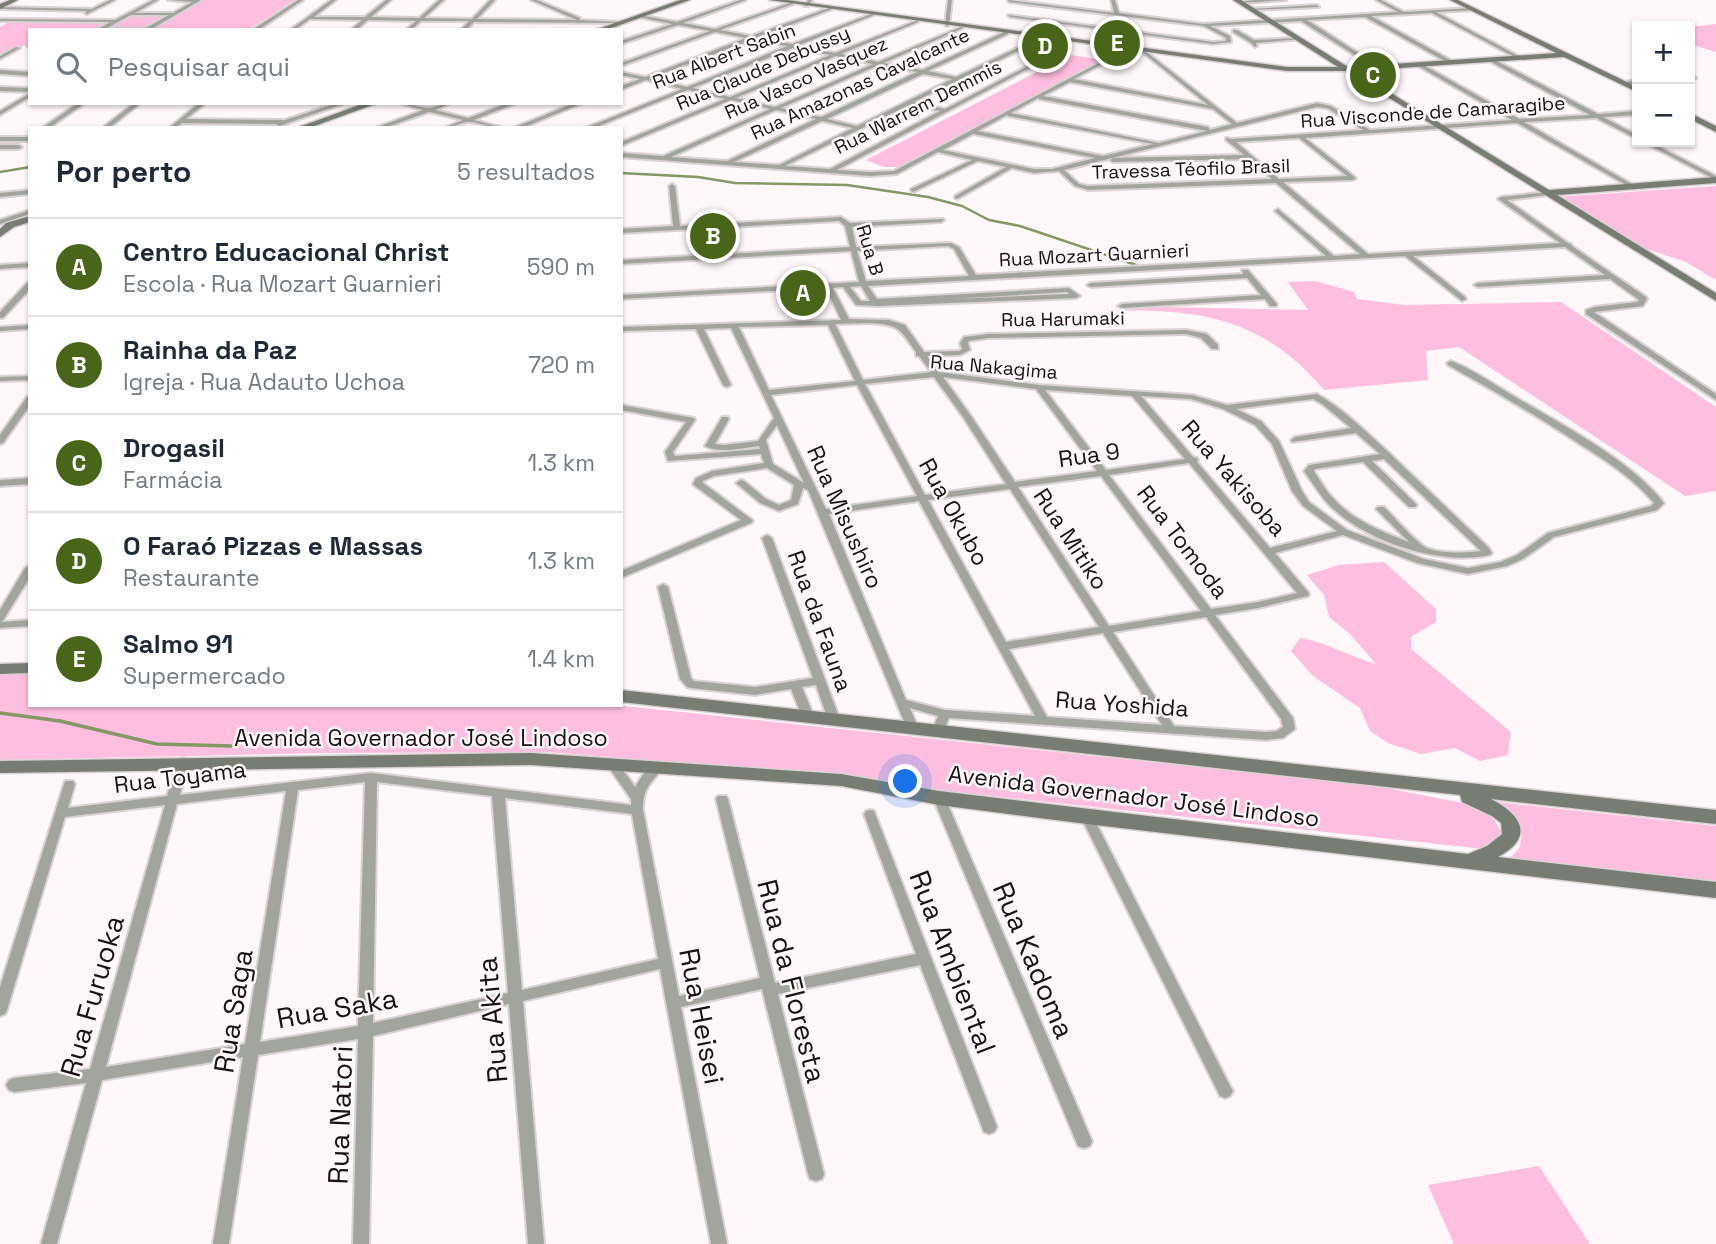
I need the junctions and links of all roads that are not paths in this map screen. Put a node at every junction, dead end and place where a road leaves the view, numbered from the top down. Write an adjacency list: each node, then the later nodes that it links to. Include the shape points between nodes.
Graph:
1 (15, 0): 28 (main road)
2 (113, 0): 33 (street)
3 (156, 0): 36 (street)
4 (170, 0): 5 (street)
5 (198, 0): 37 (street)
6 (301, 0): 63 (street)
7 (334, 0): 44 (street)
8 (390, 0): 45 (street)
9 (442, 0): 46 (street)
10 (494, 0): 48 (street)
11 (533, 0): 26 (street)
12 (687, 0): 39 (main road)
13 (744, 0): 57 (street)
14 (775, 0): 24 (main road)
15 (950, 0): 58 (street)
16 (1062, 0): 29 (street)
17 (1113, 0): 40 (street)
18 (1284, 0): 23 (street)
19 (1308, 0): 27 (street)
20 (1378, 0): 35 (street)
21 (1453, 0): 32 (main road)
22 (1009, 1): 29 (street); 41 (street)
23 (1238, 1): 31 (main road)
24 (791, 3): 25 (main road); 71 (street)
25 (808, 3): 30 (main road)
26 (542, 4): 52 (street); 55 (street)
27 (1317, 6): 31 (street); 43 (street)
28 (0, 8): 33 (street)
29 (1063, 8): 40 (street)
30 (830, 9): 38 (main road); 74 (street)
31 (1251, 9): 53 (main road)
32 (1472, 9): 34 (street); 84 (main road)
33 (93, 10): 50 (street)
34 (1432, 12): 35 (street); 86 (street)
35 (1403, 13): 42 (street)
36 (130, 14): 37 (street); 51 (street)
37 (173, 14): 62 (street)
38 (872, 14): 49 (main road); 78 (street, Rua Albert Sabin)
39 (643, 15): 56 (main road); 57 (street)
40 (1116, 15): 59 (street)
41 (1010, 16): 59 (street, via 1213,43 1230,40); 73 (street)
42 (1367, 16): 43 (street); 89 (street)
43 (1337, 17): 47 (street)
44 (308, 18): 45 (street); 64 (street)
45 (367, 19): 46 (street); 65 (street)
46 (420, 19): 48 (street); 66 (street)
47 (1303, 19): 53 (street); 92 (street)
48 (473, 20): 52 (street); 67 (street)
49 (916, 20): 58 (main road); 83 (street, Rua Claude Debussy)
50 (72, 21): 51 (street); 54 (street)
51 (115, 21): 61 (street)
52 (527, 21): 55 (street); 68 (street)
53 (1270, 21): 59 (street); 76 (main road)
54 (0, 22)
55 (583, 22): 56 (street); 69 (street)
56 (620, 22): 70 (main road)
57 (680, 22): 71 (street); 77 (street)
58 (947, 24): 60 (main road)
59 (1203, 25)
60 (961, 27): 73 (main road); 88 (street, Rua Vasco Vasquez)
61 (103, 28)
62 (148, 28)
63 (257, 28)
64 (295, 28)
65 (356, 28)
66 (410, 28)
67 (465, 28)
68 (521, 28)
69 (572, 28)
70 (604, 28)
71 (717, 30): 74 (street); 90 (street)
72 (1234, 31): 76 (street, via 1254,44)
73 (1008, 33): 75 (main road); 95 (street, Rua Amazonas Cavalcante)
74 (755, 37): 78 (street); 101 (street)
75 (1040, 37): 79 (street); 81 (main road)
76 (1299, 39): 94 (main road)
77 (623, 42)
78 (797, 45): 83 (street); 108 (street, Rua Albert Sabin)
79 (1021, 47): 100 (street); 128 (street, Rua Warrem Demmis, via 1056,53)
80 (18, 48): 85 (street)
81 (1126, 49): 82 (main road); 102 (street)
82 (1143, 51): 94 (main road, via 1276,68); 125 (street)
83 (838, 54): 88 (street); 112 (street, Rua Claude Debussy)
84 (1564, 55): 86 (main road); 104 (main road)
85 (0, 58)
86 (1521, 58): 87 (main road)
87 (1491, 60): 89 (main road); 132 (street)
88 (880, 62): 95 (street); 126 (street, Rua Vasco Vasquez)
89 (1452, 62): 91 (main road)
90 (623, 64)
91 (1420, 65): 92 (main road); 138 (street)
92 (1378, 68): 94 (main road)
93 (28, 69): 97 (street)
94 (1346, 69): 150 (main road)
95 (924, 71): 100 (street); 135 (street, Rua Amazonas Cavalcante)
96 (0, 72): 97 (street)
97 (20, 73): 98 (street)
98 (28, 74)
99 (623, 75): 101 (street)
100 (960, 78): 113 (street)
101 (642, 80): 105 (street); 108 (street)
102 (1069, 80): 111 (street); 125 (street)
103 (1632, 82): 104 (street)
104 (1623, 83): 106 (main road)
105 (623, 87)
106 (1632, 88)
107 (0, 89): 109 (street)
108 (683, 89): 112 (street); 149 (street, Rua Albert Sabin)
109 (28, 93)
110 (28, 94): 124 (street)
111 (1039, 97): 131 (street); 153 (street)
112 (730, 100): 126 (street); 161 (street, Rua Claude Debussy)
113 (909, 103): 128 (street); 152 (street)
114 (79, 105): 140 (street)
115 (135, 105): 141 (street)
116 (200, 105): 136 (street)
117 (337, 105): 137 (street)
118 (368, 105): 144 (main road)
119 (410, 105): 127 (street)
120 (443, 105): 127 (street)
121 (509, 105): 134 (street)
122 (575, 105): 148 (street)
123 (0, 107): 124 (street)
124 (9, 107): 129 (street)
125 (1216, 108): 139 (street)
126 (774, 109): 135 (street); 169 (street, Rua Vasco Vasquez)
127 (429, 110): 134 (street); 145 (street)
128 (947, 111): 176 (street, Rua Warrem Demmis)
129 (0, 113)
130 (1632, 113): 132 (street, Rua Visconde de Camaragibe)
131 (1008, 114): 154 (street); 162 (street)
132 (1598, 116): 138 (street, Rua Visconde de Camaragibe); 156 (street)
133 (1695, 118): 151 (main road)
134 (468, 120): 146 (street); 147 (street)
135 (820, 120): 152 (street); 173 (street, Rua Amazonas Cavalcante)
136 (180, 121): 137 (street); 142 (street)
137 (286, 122): 143 (street)
138 (1521, 122): 150 (street, Rua Visconde de Camaragibe); 181 (street)
139 (1235, 124): 153 (street); 155 (street, via 1317,105)
140 (48, 126)
141 (108, 126)
142 (174, 126)
143 (273, 126)
144 (306, 126)
145 (384, 126)
146 (452, 126)
147 (492, 126)
148 (521, 126)
149 (593, 126)
150 (1441, 128): 155 (street, Rua Visconde de Camaragibe); 184 (main road)
151 (1716, 128)
152 (858, 129): 174 (street)
153 (1214, 130): 160 (street); 162 (street)
154 (974, 132): 166 (street); 170 (street)
155 (1370, 132): 157 (street, Rua Visconde de Camaragibe)
156 (1632, 134)
157 (1301, 137): 160 (street, Rua Visconde de Camaragibe); 179 (street, Travessa Téofilo Brasil, via 1353,176)
158 (0, 139): 159 (street)
159 (28, 139)
160 (1231, 141): 168 (street)
161 (623, 143)
162 (1160, 144): 170 (street)
163 (0, 147): 164 (street)
164 (19, 147)
165 (1655, 147): 178 (street)
166 (939, 151): 171 (street); 176 (street, via 895,173)
167 (623, 155): 169 (street)
168 (1247, 157): 172 (street); 179 (street)
169 (663, 158): 173 (street)
170 (1105, 158): 172 (street)
171 (978, 159): 175 (street); 182 (street)
172 (1096, 161): 177 (street)
173 (727, 163): 174 (street)
174 (779, 167): 176 (street)
175 (1010, 167): 177 (street); 186 (street)
176 (831, 170)
177 (1061, 170): 179 (street, Travessa Téofilo Brasil, via 1077,185 1088,188)
178 (1716, 179): 181 (main road)
179 (1277, 182): 198 (street)
180 (672, 186): 193 (street)
181 (1633, 187): 184 (main road)
182 (913, 190)
183 (28, 192): 185 (street)
184 (1547, 193): 195 (street, via 1501,199); 214 (main road)
185 (0, 195)
186 (957, 197)
187 (1278, 211): 199 (street)
188 (28, 213): 192 (street)
189 (28, 220): 192 (main road)
190 (941, 220): 191 (street)
191 (848, 225): 193 (street, Rua B, via 841,219 828,219); 196 (street, Rua B)
192 (2, 228)
193 (677, 228): 194 (street)
194 (623, 231)
195 (1569, 245): 197 (street, Rua Mozart Guarnieri); 205 (street)
196 (855, 250): 200 (street); 206 (street, via 953,246); 207 (street, Rua B)
197 (1406, 253): 198 (street, Rua Mozart Guarnieri); 215 (street)
198 (1365, 255): 199 (street, Rua Mozart Guarnieri)
199 (1331, 257): 201 (street, Rua Mozart Guarnieri)
200 (623, 262)
201 (1235, 263): 204 (street); 206 (street, Rua Mozart Guarnieri)
202 (28, 265): 203 (street)
203 (0, 267)
204 (1248, 276): 209 (street); 217 (street, via 1270,300)
205 (1612, 277): 210 (street); 237 (street, via 1644,302 1602,307 1590,314)
206 (974, 278): 207 (street, Rua Mozart Guarnieri)
207 (863, 284): 208 (street, Rua Mozart Guarnieri); 216 (street, Rua B)
208 (845, 285): 211 (street, Rua Mozart Guarnieri); 216 (street, Rua B, via 859,303)
209 (1091, 285)
210 (1478, 285)
211 (829, 286): 213 (street, Rua Mozart Guarnieri); 219 (street)
212 (28, 287): 218 (street)
213 (623, 297)
214 (1716, 298)
215 (1462, 299)
216 (875, 302): 216 (street, Rua B, via 1069,290 1076,296 888,305)
217 (1122, 306)
218 (0, 316)
219 (846, 322): 220 (street); 227 (street, via 889,322 906,332)
220 (831, 323): 221 (street); 232 (street, Rua Okubo)
221 (734, 326): 223 (street); 235 (street, Rua Misushiro)
222 (28, 327): 224 (street)
223 (699, 327): 225 (street); 233 (street)
224 (0, 329)
225 (623, 329)
226 (1215, 347): 227 (street, Rua Harumaki, via 1204,336 1186,332 988,336 967,339 966,350 960,353)
227 (919, 354): 229 (street)
228 (1451, 363): 262 (street, via 1634,478 1659,503 1550,535 1520,557 1481,570 1421,561)
229 (936, 374): 232 (street, Rua Nakagima); 234 (street, Rua Nakagima); 256 (street, Rua Mitiko)
230 (28, 378): 231 (street)
231 (0, 379)
232 (860, 383): 235 (street, Rua Nakagima); 258 (street, Rua Okubo)
233 (727, 385)
234 (1039, 387): 236 (street, Rua Nakagima); 251 (street, Rua Tomoda)
235 (768, 393): 241 (street, Rua Misushiro)
236 (1134, 393): 240 (street, Rua Nakagima, via 1192,397); 249 (street, Rua Yakisoba)
237 (1716, 398)
238 (28, 402): 245 (street)
239 (623, 407): 246 (street, via 691,420 668,452 671,459)
240 (1226, 407): 243 (street, via 1319,397); 262 (street, via 1268,433 1306,504)
241 (779, 416): 246 (street); 257 (street, Rua Misushiro)
242 (725, 419): 246 (street, via 709,446)
243 (1357, 430): 244 (street); 247 (street)
244 (1295, 440)
245 (0, 441)
246 (763, 447): 250 (street)
247 (1385, 456): 248 (street); 264 (street, via 1487,553 1453,555)
248 (1365, 459): 259 (street); 264 (street, via 1309,471 1345,514 1380,534)
249 (1194, 460): 251 (street, Rua 9); 265 (street, Rua Yakisoba)
250 (769, 465): 255 (street); 267 (street, via 699,480 698,484 748,521)
251 (1105, 471): 256 (street, Rua 9); 269 (street, Rua Tomoda)
252 (28, 481): 254 (street)
253 (741, 482): 255 (street, via 779,508 795,502)
254 (0, 483)
255 (799, 484): 257 (street)
256 (1011, 485): 258 (street, Rua 9); 273 (street, Rua Mitiko)
257 (812, 488): 261 (street, Rua Misushiro)
258 (922, 498): 261 (street, Rua 9); 274 (street, Rua Okubo)
259 (1412, 505)
260 (1381, 509): 264 (street)
261 (823, 512): 280 (street, Rua Misushiro)
262 (1344, 532): 265 (street)
263 (767, 538): 277 (street, Rua da Fauna)
264 (1419, 548)
265 (1271, 551): 269 (street, Rua Yakisoba, via 1304,590 1302,596)
266 (28, 571): 270 (street)
267 (623, 574)
268 (663, 587): 278 (street, via 691,684 755,691)
269 (1210, 613): 273 (street); 285 (street, Rua Tomoda)
270 (0, 619)
271 (28, 623): 272 (street)
272 (0, 625)
273 (1106, 630): 274 (street); 287 (street, Rua Mitiko)
274 (1004, 646): 283 (street, Rua Okubo)
275 (28, 668): 276 (main road)
276 (0, 669)
277 (819, 681): 278 (street); 282 (street, Rua da Fauna)
278 (795, 685): 281 (street)
279 (623, 696): 281 (main road, Avenida Governador José Lindoso)
280 (904, 703): 284 (street, Rua Yoshida); 286 (street, Rua Misushiro)
281 (807, 714): 282 (main road, Avenida Governador José Lindoso)
282 (833, 718): 286 (main road, Avenida Governador José Lindoso)
283 (1042, 719): 284 (street, Rua Yoshida); 287 (street, Rua Yoshida)
284 (942, 722): 286 (main road, Avenida Governador José Lindoso); 295 (main road, Avenida Governador José Lindoso)
285 (1290, 724): 287 (street, Rua Yoshida, via 1285,733 1266,736)
286 (912, 728)
287 (1170, 728)
288 (183, 762): 289 (main road, Avenida Governador José Lindoso); 290 (main road, Avenida Governador José Lindoso); 298 (street, Rua Furuoka)
289 (611, 762): 291 (main road, Avenida Governador José Lindoso); 300 (street, Rua Heisei)
290 (0, 767)
291 (658, 767): 297 (main road, Avenida Governador José Lindoso, via 841,780); 300 (street, via 643,780)
292 (370, 777): 294 (street, Rua Toyama); 296 (street, Rua Toyama); 313 (street, Rua Natori)
293 (69, 784): 301 (street)
294 (293, 785): 298 (street, Rua Toyama); 314 (street, Rua Saga)
295 (1444, 789): 304 (main road, Avenida Governador José Lindoso); 305 (main road, via 1496,809 1514,831 1511,842 1502,849)
296 (498, 792): 300 (street, Rua Toyama); 310 (street, Rua Akita)
297 (939, 798): 303 (main road, Avenida Governador José Lindoso); 319 (street, Rua Kadoma)
298 (173, 799): 301 (street, Rua Toyama); 315 (street, Rua Furuoka)
299 (722, 799): 309 (street, Rua da Floresta)
300 (637, 803): 308 (street, Rua Heisei)
301 (62, 813): 312 (street)
302 (870, 814): 307 (street, Rua Ambiental)
303 (1087, 817): 305 (main road, Avenida Governador José Lindoso); 317 (street)
304 (1716, 817)
305 (1473, 860): 306 (main road, Avenida Governador José Lindoso)
306 (1716, 890)
307 (925, 958): 309 (street); 318 (street, Rua Ambiental)
308 (664, 963): 310 (street, Rua Saka); 311 (street, Rua Heisei)
309 (767, 986): 311 (street); 320 (street, Rua da Floresta)
310 (518, 998): 313 (street, Rua Saka); 324 (street, Rua Akita)
311 (673, 1003): 325 (street, Rua Heisei)
312 (0, 1010)
313 (367, 1031): 314 (street, Rua Saka); 323 (street, Rua Natori)
314 (252, 1050): 315 (street, Rua Saka); 322 (street, Rua Saga)
315 (95, 1075): 316 (street, Rua Saka); 321 (street, Rua Furuoka)
316 (15, 1085)
317 (1225, 1091)
318 (989, 1127)
319 (1084, 1141)
320 (816, 1174)
321 (49, 1244)
322 (221, 1244)
323 (361, 1244)
324 (536, 1244)
325 (719, 1244)

